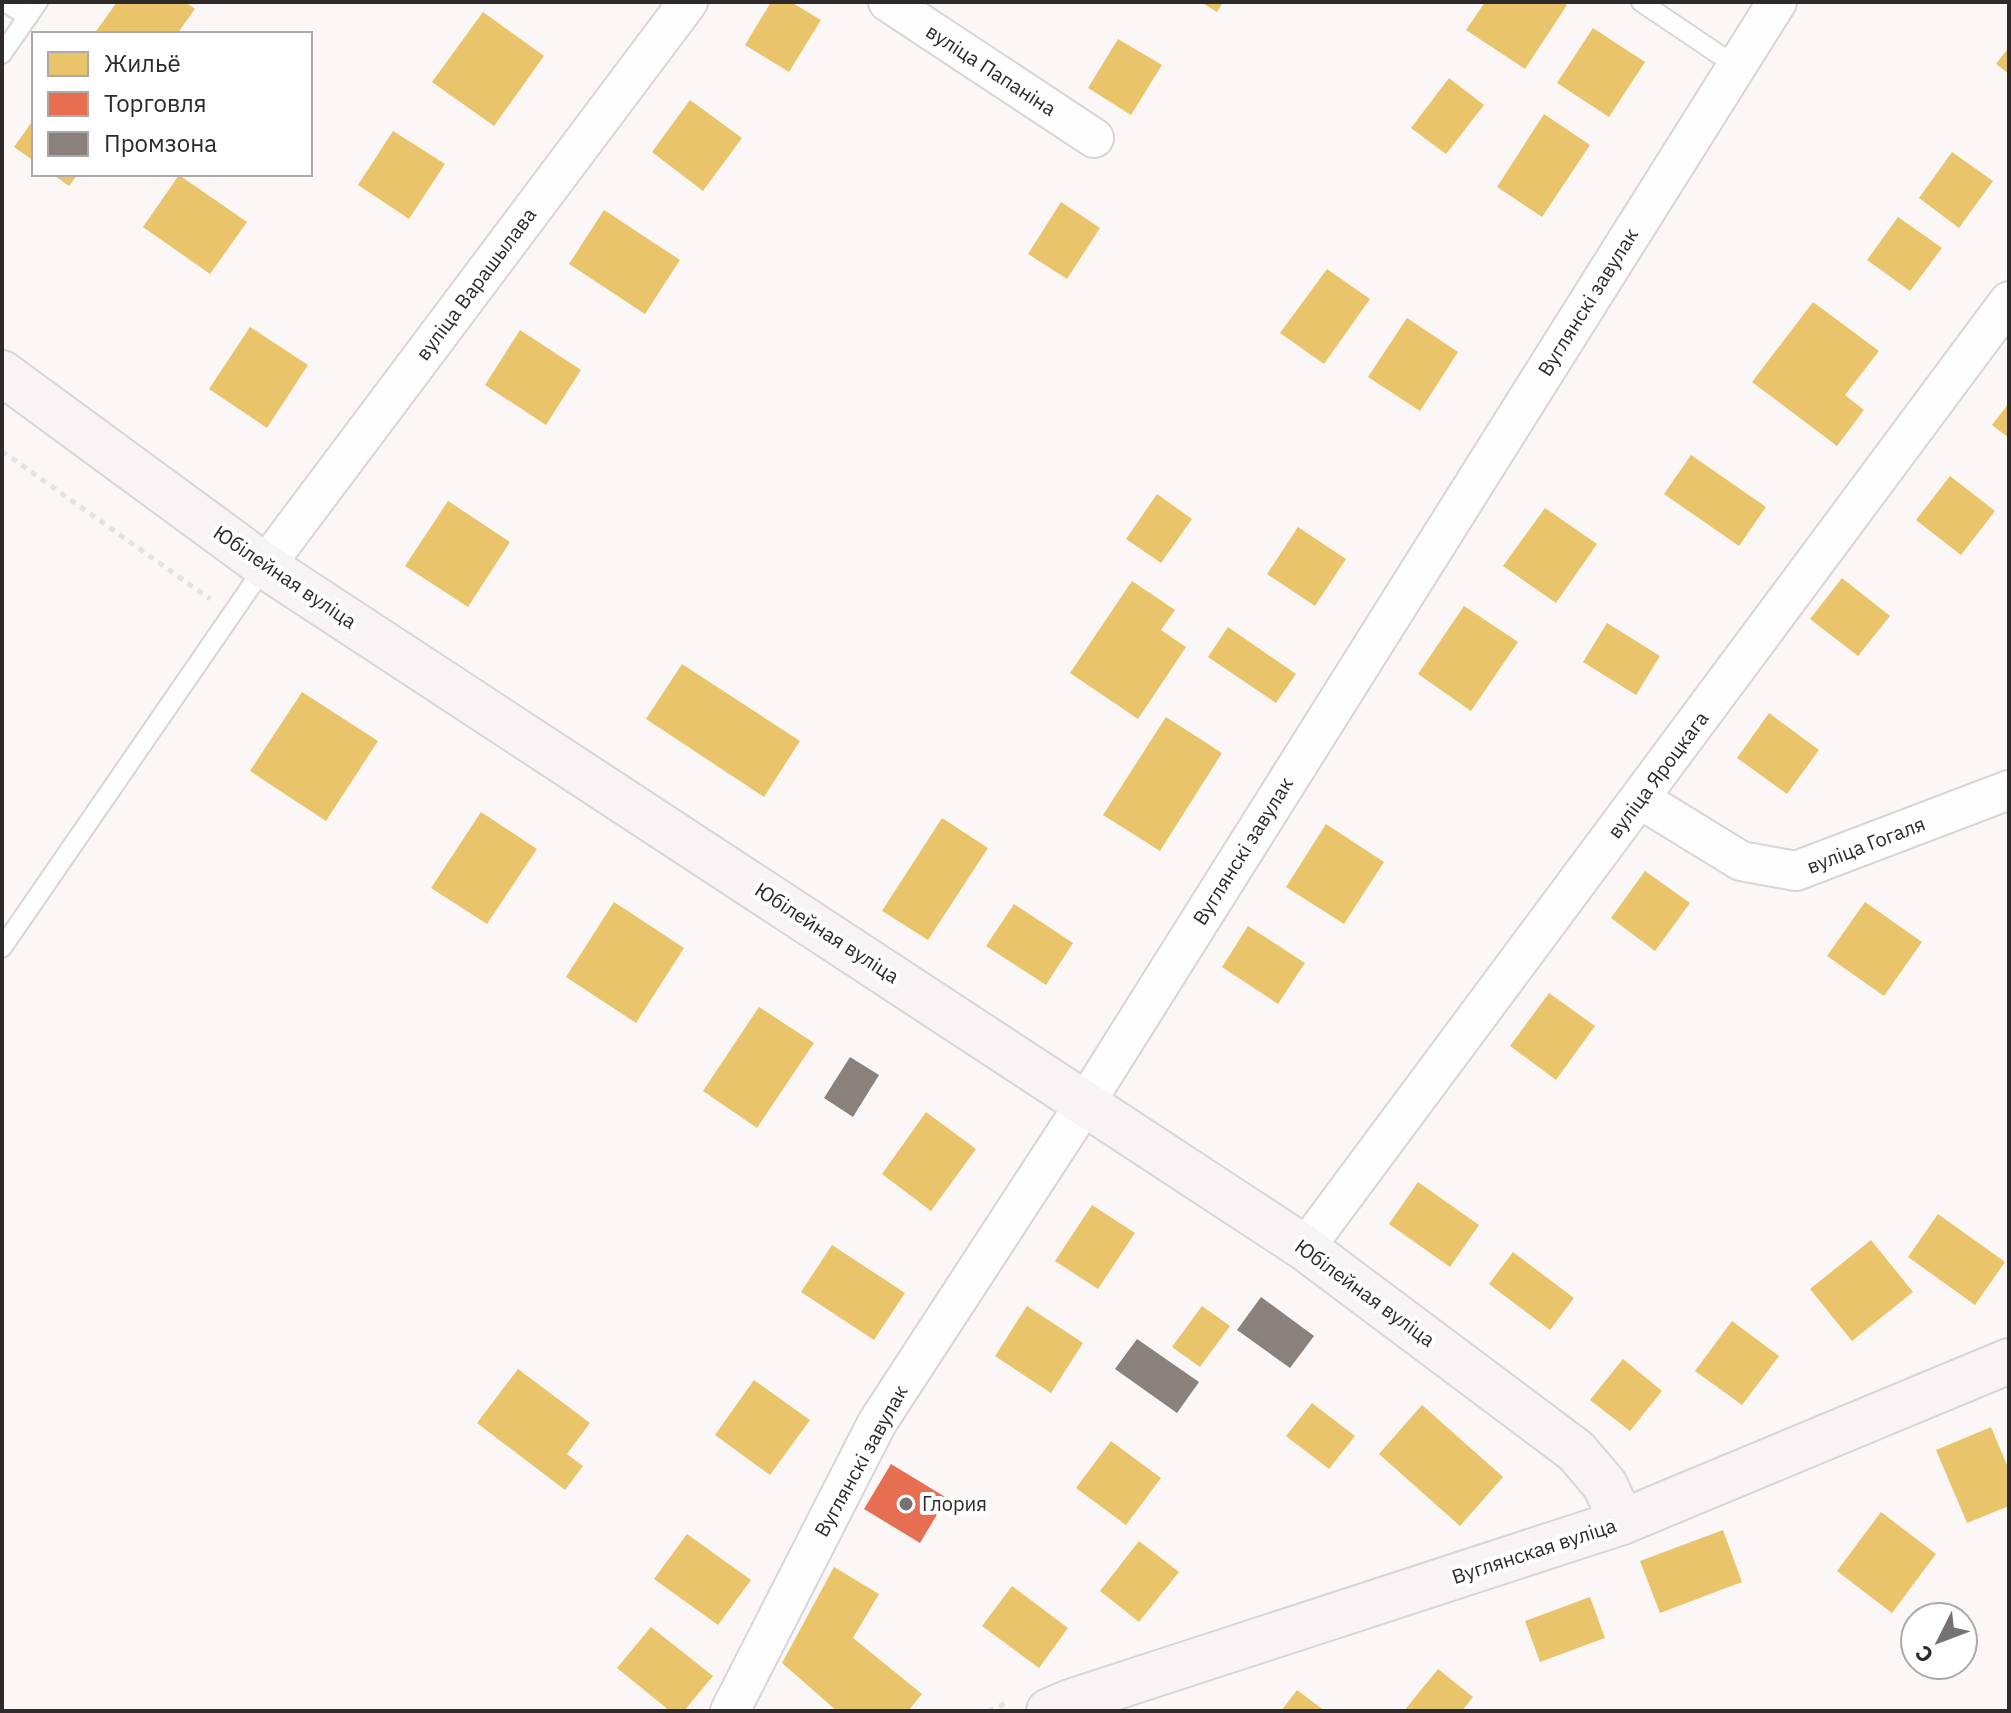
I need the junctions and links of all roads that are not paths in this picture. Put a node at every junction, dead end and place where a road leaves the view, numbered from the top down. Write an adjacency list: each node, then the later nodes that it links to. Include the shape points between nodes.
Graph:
1 (5, 2): 6 (lane)
2 (688, 2): 12 (street, вуліца Варашылава)
3 (888, 2): 9 (street, вуліца Папаніна)
4 (1641, 2): 8 (lane)
5 (1777, 2): 8 (street, Вуглянскі завулак)
6 (33, 10): 7 (lane)
7 (2, 54)
8 (1736, 66): 16 (street, Вуглянскі завулак)
9 (1094, 138)
10 (2009, 301): 14 (street, вуліца Яроцкага)
11 (2, 373): 12 (street, Юбілейная вуліца)
12 (265, 566): 15 (lane); 16 (street, Юбілейная вуліца)
13 (2009, 790): 14 (street, вуліца Гогаля, via 1796,871 1741,861)
14 (1640, 799): 17 (street, вуліца Яроцкага)
15 (2, 948)
16 (1086, 1102): 17 (street, Юбілейная вуліца); 20 (street, Вуглянскі завулак, via 877,1423)
17 (1305, 1248): 19 (street, Юбілейная вуліца, via 1576,1451 1605,1485)
18 (2009, 1361): 19 (street, Вуглянская вуліца)
19 (1622, 1522): 21 (street, Вуглянская вуліца)
20 (730, 1711)
21 (1049, 1711)

